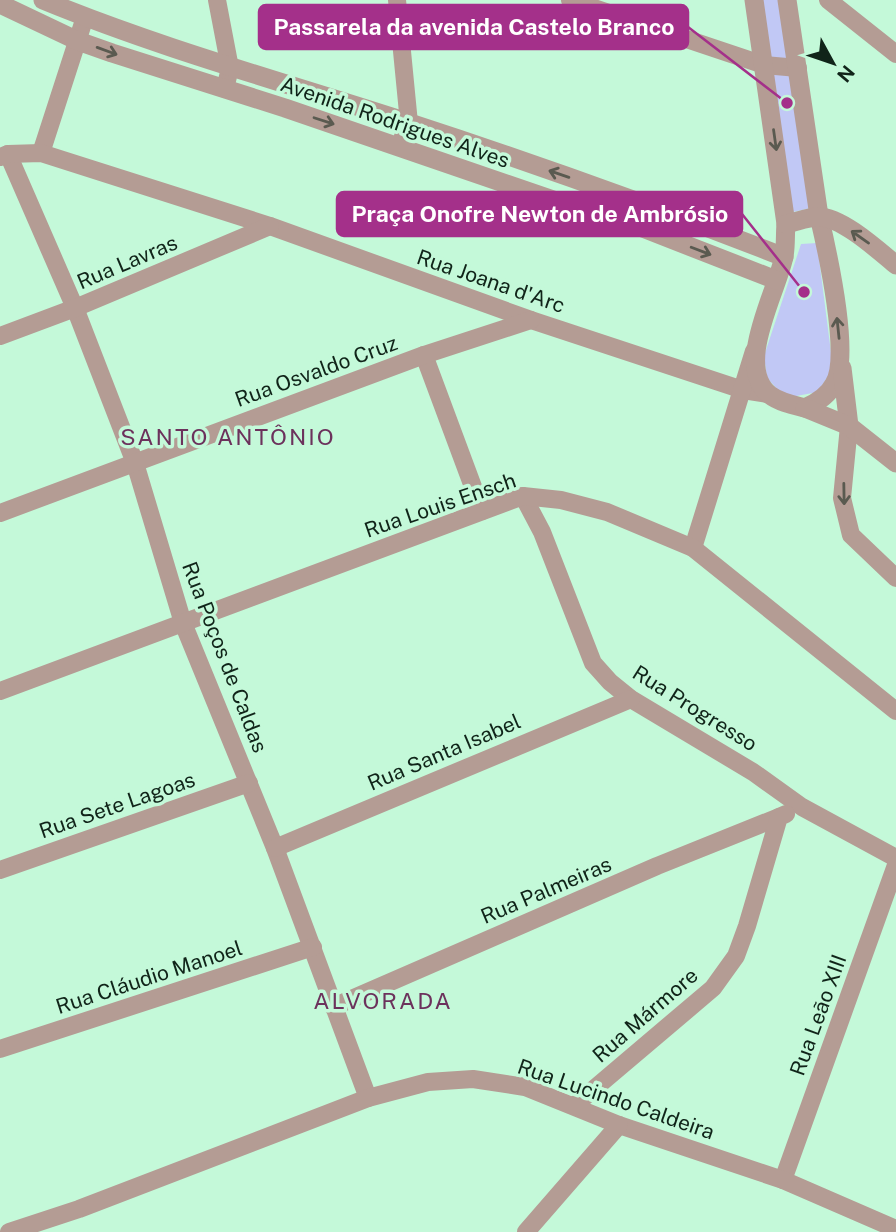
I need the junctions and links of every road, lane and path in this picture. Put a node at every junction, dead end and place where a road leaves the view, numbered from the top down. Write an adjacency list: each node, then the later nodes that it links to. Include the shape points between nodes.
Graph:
1 (43, 0): 9 (street, Avenida Rodrigues Alves)
2 (217, 0): 13 (street)
3 (397, 0): 16 (street)
4 (570, 0): 12 (street)
5 (754, 0): 12 (street)
6 (787, 0): 14 (street)
7 (828, 0): 11 (street)
8 (0, 4): 10 (street, Avenida Rodrigues Alves)
9 (85, 17): 10 (street); 13 (street, Avenida Rodrigues Alves)
10 (78, 41): 15 (street, Avenida Rodrigues Alves, one-way to 15); 18 (street)
11 (896, 54)
12 (765, 65): 14 (street); 22 (street, one-way to 22)
13 (230, 68): 15 (street); 16 (street, Avenida Rodrigues Alves)
14 (798, 68): 21 (street)
15 (225, 89): 17 (street, Avenida Rodrigues Alves, one-way to 17)
16 (409, 123): 17 (street); 20 (street, Avenida Rodrigues Alves, one-way to 16)
17 (400, 146): 24 (street, Avenida Rodrigues Alves)
18 (41, 153): 19 (street, Rua Joana d'Arc); 23 (street, Rua Joana d'Arc)
19 (4, 156): 28 (street, Rua Poços de Caldas)
20 (649, 205): 24 (street); 25 (street, Avenida Rodrigues Alves)
21 (819, 216): 22 (street); 26 (street, one-way to 21, via 845,227); 33 (street, one-way to 21)
22 (786, 224): 25 (street)
23 (270, 226): 28 (street, Rua Lavras); 29 (street, Rua Joana d'Arc)
24 (640, 227): 27 (street, Avenida Rodrigues Alves, one-way to 27)
25 (784, 257): 27 (street)
26 (896, 265)
27 (776, 280): 31 (street)
28 (75, 308): 30 (street, Rua Lavras); 38 (street, Rua Poços de Caldas)
29 (531, 320): 32 (street, Rua Osvaldo Cruz); 34 (street, Rua Joana d'Arc)
30 (0, 336)
31 (758, 337): 34 (street); 35 (street, via 757,372)
32 (424, 355): 38 (street, Rua Osvaldo Cruz); 41 (street)
33 (841, 359): 36 (street, via 835,384); 37 (street)
34 (743, 390): 35 (street, Rua Joana d'Arc); 43 (street)
35 (768, 394): 36 (street)
36 (805, 408): 37 (street)
37 (849, 426): 39 (street); 44 (street, one-way to 44, via 842,498 851,535)
38 (135, 463): 42 (street, Rua Osvaldo Cruz); 45 (street, Rua Poços de Caldas)
39 (896, 463)
40 (523, 496): 41 (street, Rua Louis Ensch); 43 (street, Rua Louis Ensch, via 607,512); 47 (street, Rua Progresso, via 542,532 593,663)
41 (482, 511): 45 (street, Rua Louis Ensch)
42 (0, 513)
43 (693, 548): 48 (street, Rua Louis Ensch)
44 (896, 578)
45 (183, 623): 46 (street, Rua Louis Ensch); 49 (street, Rua Poços de Caldas)
46 (0, 691)
47 (631, 699): 50 (street, Rua Progresso); 52 (street, Rua Santa Isabel)
48 (896, 711)
49 (249, 783): 52 (street, Rua Poços de Caldas); 55 (street, Rua Sete Lagoas)
50 (802, 807): 51 (street); 53 (street, Rua Progresso)
51 (779, 817): 57 (street, Rua Palmeiras); 60 (street, Rua Mármore, via 736,956 713,988)
52 (275, 848): 56 (street, Rua Poços de Caldas)
53 (896, 858)
54 (896, 865): 62 (street, Rua Leão XIII)
55 (0, 870)
56 (313, 947): 57 (street, Rua Poços de Caldas); 58 (street, Rua Cláudio Manoel)
57 (333, 1007): 59 (street, Rua Poços de Caldas)
58 (0, 1049)
59 (368, 1098): 60 (street, Rua Lucindo Caldeira, via 428,1082 473,1079 525,1087); 63 (street, Rua Lucindo Caldeira)
60 (575, 1105): 61 (street, Rua Lucindo Caldeira)
61 (619, 1125): 62 (street, Rua Lucindo Caldeira); 67 (street)
62 (783, 1180): 64 (street, Rua Lucindo Caldeira)
63 (79, 1209): 65 (street, Rua Lucindo Caldeira); 66 (street, Rua Lucindo Caldeira)
64 (896, 1229)
65 (9, 1232)
66 (51, 1232)
67 (526, 1232)

